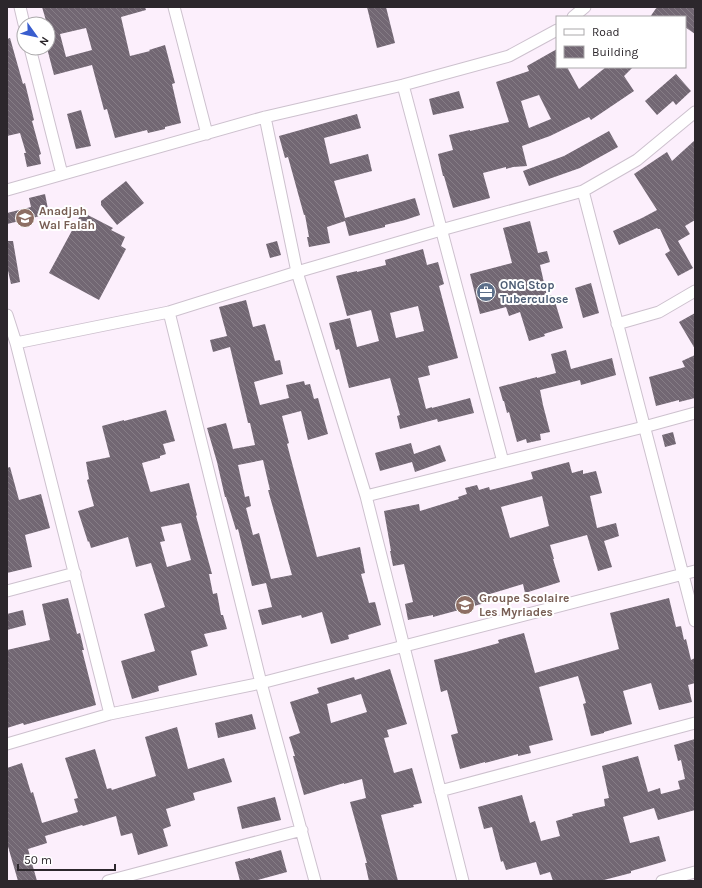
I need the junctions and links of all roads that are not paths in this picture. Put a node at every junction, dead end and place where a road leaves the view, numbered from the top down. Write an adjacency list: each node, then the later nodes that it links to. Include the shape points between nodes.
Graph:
1 (174, 7): 9 (street)
2 (585, 7): 3 (street)
3 (574, 16)
4 (556, 31): 6 (street, via 509,56)
5 (32, 56): 10 (street)
6 (403, 85): 8 (street); 13 (street)
7 (695, 112): 12 (street, via 637,160)
8 (265, 117): 9 (street); 14 (street)
9 (207, 134): 10 (street)
10 (62, 174): 11 (street)
11 (7, 190)
12 (583, 192): 13 (street); 18 (street)
13 (441, 230): 14 (street); 22 (street)
14 (297, 272): 16 (street); 23 (street)
15 (695, 291): 18 (street, via 659,312)
16 (168, 312): 19 (street); 30 (street)
17 (7, 315): 19 (street)
18 (617, 324): 21 (street)
19 (16, 343): 25 (street)
20 (695, 413): 21 (street)
21 (644, 427): 22 (street); 26 (street)
22 (503, 462): 23 (street)
23 (366, 496): 29 (street)
24 (695, 571): 26 (street)
25 (75, 573): 27 (street); 31 (street)
26 (683, 574): 28 (street); 29 (street)
27 (7, 591)
28 (695, 621)
29 (404, 647): 30 (street); 34 (street)
30 (261, 683): 31 (street); 35 (street)
31 (110, 714): 33 (street)
32 (695, 723): 34 (street)
33 (7, 744)
34 (440, 791): 39 (street)
35 (302, 830): 37 (street); 38 (street)
36 (695, 872): 40 (street)
37 (108, 881)
38 (315, 881)
39 (463, 881)
40 (662, 881)

